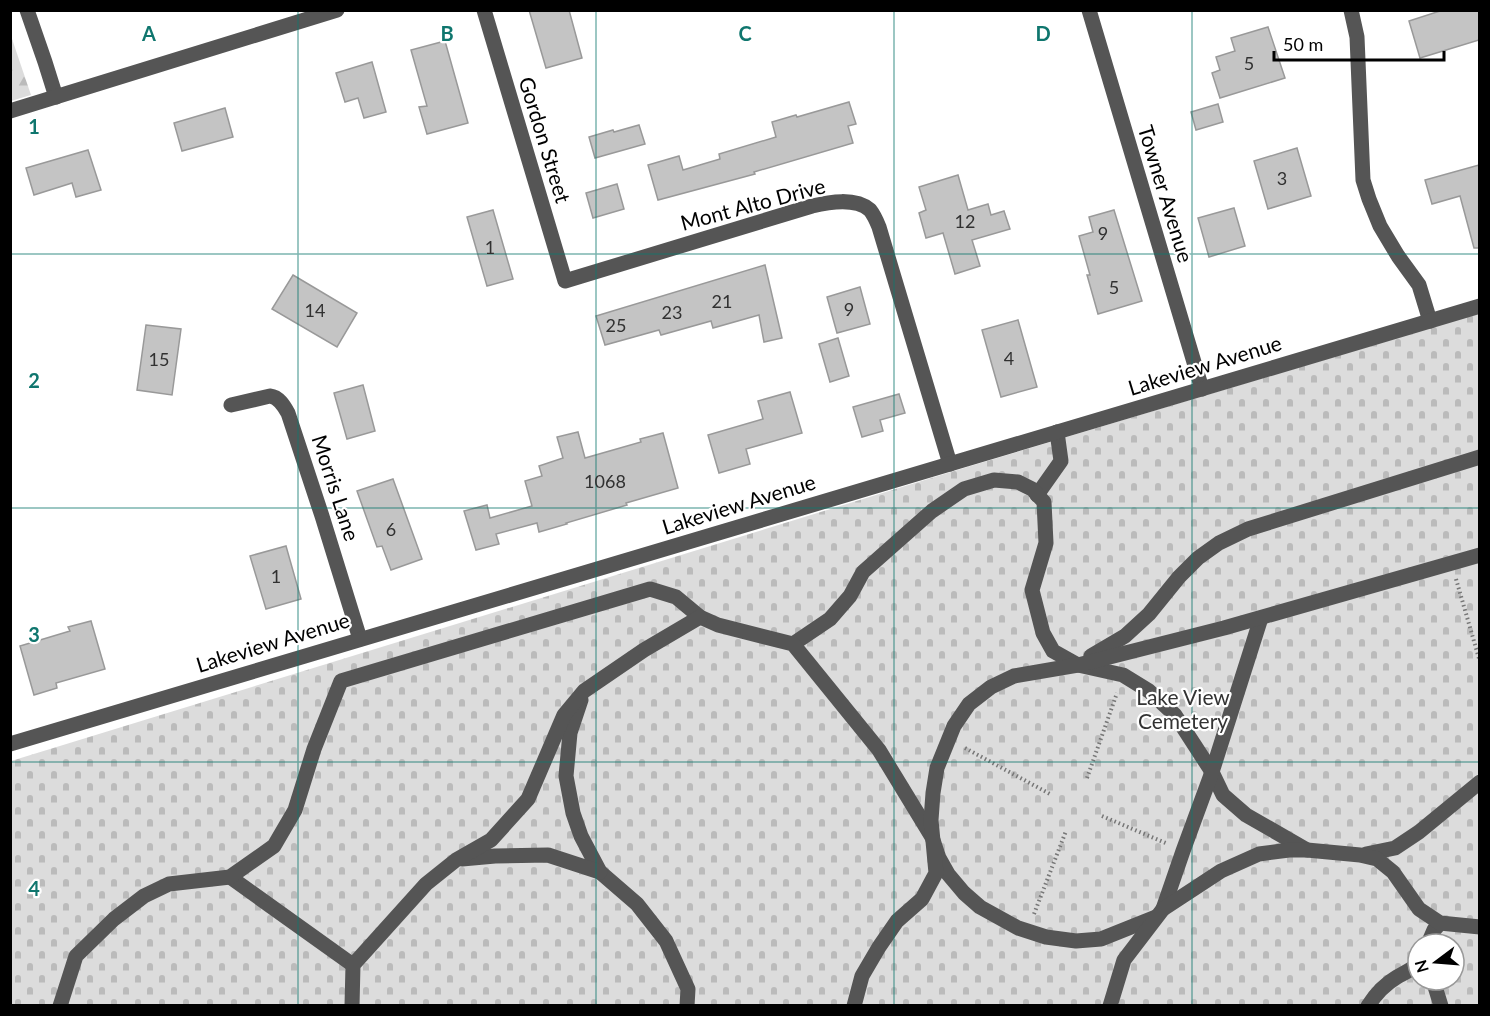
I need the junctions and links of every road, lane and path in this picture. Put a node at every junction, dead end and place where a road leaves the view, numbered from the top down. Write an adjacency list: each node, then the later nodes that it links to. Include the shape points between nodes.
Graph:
1 (27, 10): 6 (street)
2 (337, 10): 6 (street)
3 (483, 10): 8 (street, Gordon Street)
4 (1089, 10): 11 (street, Towner Avenue)
5 (1351, 10): 10 (street, via 1357,37 1363,180 1380,226 1419,285)
6 (56, 97): 7 (street)
7 (10, 111)
8 (565, 281): 15 (street, Mont Alto Drive, via 812,206 847,202 864,206 879,227)
9 (1479, 306): 10 (street, Lakeview Avenue)
10 (1430, 321): 11 (street, Lakeview Avenue)
11 (1202, 389): 13 (street, Lakeview Avenue)
12 (231, 405): 21 (street, Morris Lane, via 270,396 288,413)
13 (1057, 432): 15 (street, Lakeview Avenue); 16 (street, via 1061,461)
14 (1479, 457): 24 (street, via 1248,529 1219,543 1198,558 1125,636)
15 (950, 464): 21 (street, Lakeview Avenue)
16 (1037, 495): 22 (street, via 1018,482 994,480 964,489 876,560 830,619); 24 (street, via 1044,502 1046,543 1032,590 1043,633 1053,651)
17 (1479, 555): 18 (street)
18 (1462, 560): 20 (street); 23 (path, via 1456,580)
19 (700, 617): 22 (street); 26 (street); 41 (street, via 676,597 650,590 340,681 295,810 274,846)
20 (1262, 618): 24 (street); 29 (street)
21 (360, 639): 28 (street, Lakeview Avenue)
22 (793, 644): 35 (street, via 879,750)
23 (1479, 662)
24 (1078, 665): 25 (street); 27 (street, via 1014,676 991,687 969,704)
25 (1123, 675): 29 (street, via 1149,691 1175,715); 30 (path)
26 (584, 691): 39 (street, via 564,715 528,799 491,840); 40 (street, via 570,733 566,776 581,836)
27 (949, 739): 32 (path); 35 (street, via 934,785)
28 (10, 744)
29 (1212, 772): 36 (street, via 1224,795 1246,815); 37 (street)
30 (1087, 778)
31 (1479, 782): 38 (street, via 1395,848)
32 (1050, 795)
33 (1102, 816): 37 (path)
34 (1066, 831): 45 (path)
35 (932, 837): 45 (street, via 948,874 964,893 980,907); 52 (street, via 936,873 922,899 897,921 879,947 862,976)
36 (1307, 850): 38 (street); 42 (street, via 1259,854 1221,871)
37 (1183, 851): 42 (street)
38 (1360, 855): 43 (street, via 1377,858 1393,872 1419,909)
39 (456, 860): 40 (street, via 548,855); 47 (street, via 426,884)
40 (600, 872): 51 (street, via 637,904 666,941 688,989)
41 (230, 877): 47 (street); 49 (street, via 170,884 144,896 76,956)
42 (1160, 913): 45 (street, via 1101,939 1076,941); 53 (street, via 1124,960)
43 (1440, 923): 44 (street); 46 (street)
44 (1479, 927)
45 (1027, 932)
46 (1433, 932)
47 (353, 965): 50 (street)
48 (1406, 973): 54 (street, via 1395,978)
49 (60, 1005)
50 (352, 1005)
51 (687, 1005)
52 (854, 1005)
53 (1110, 1005)
54 (1368, 1005)

